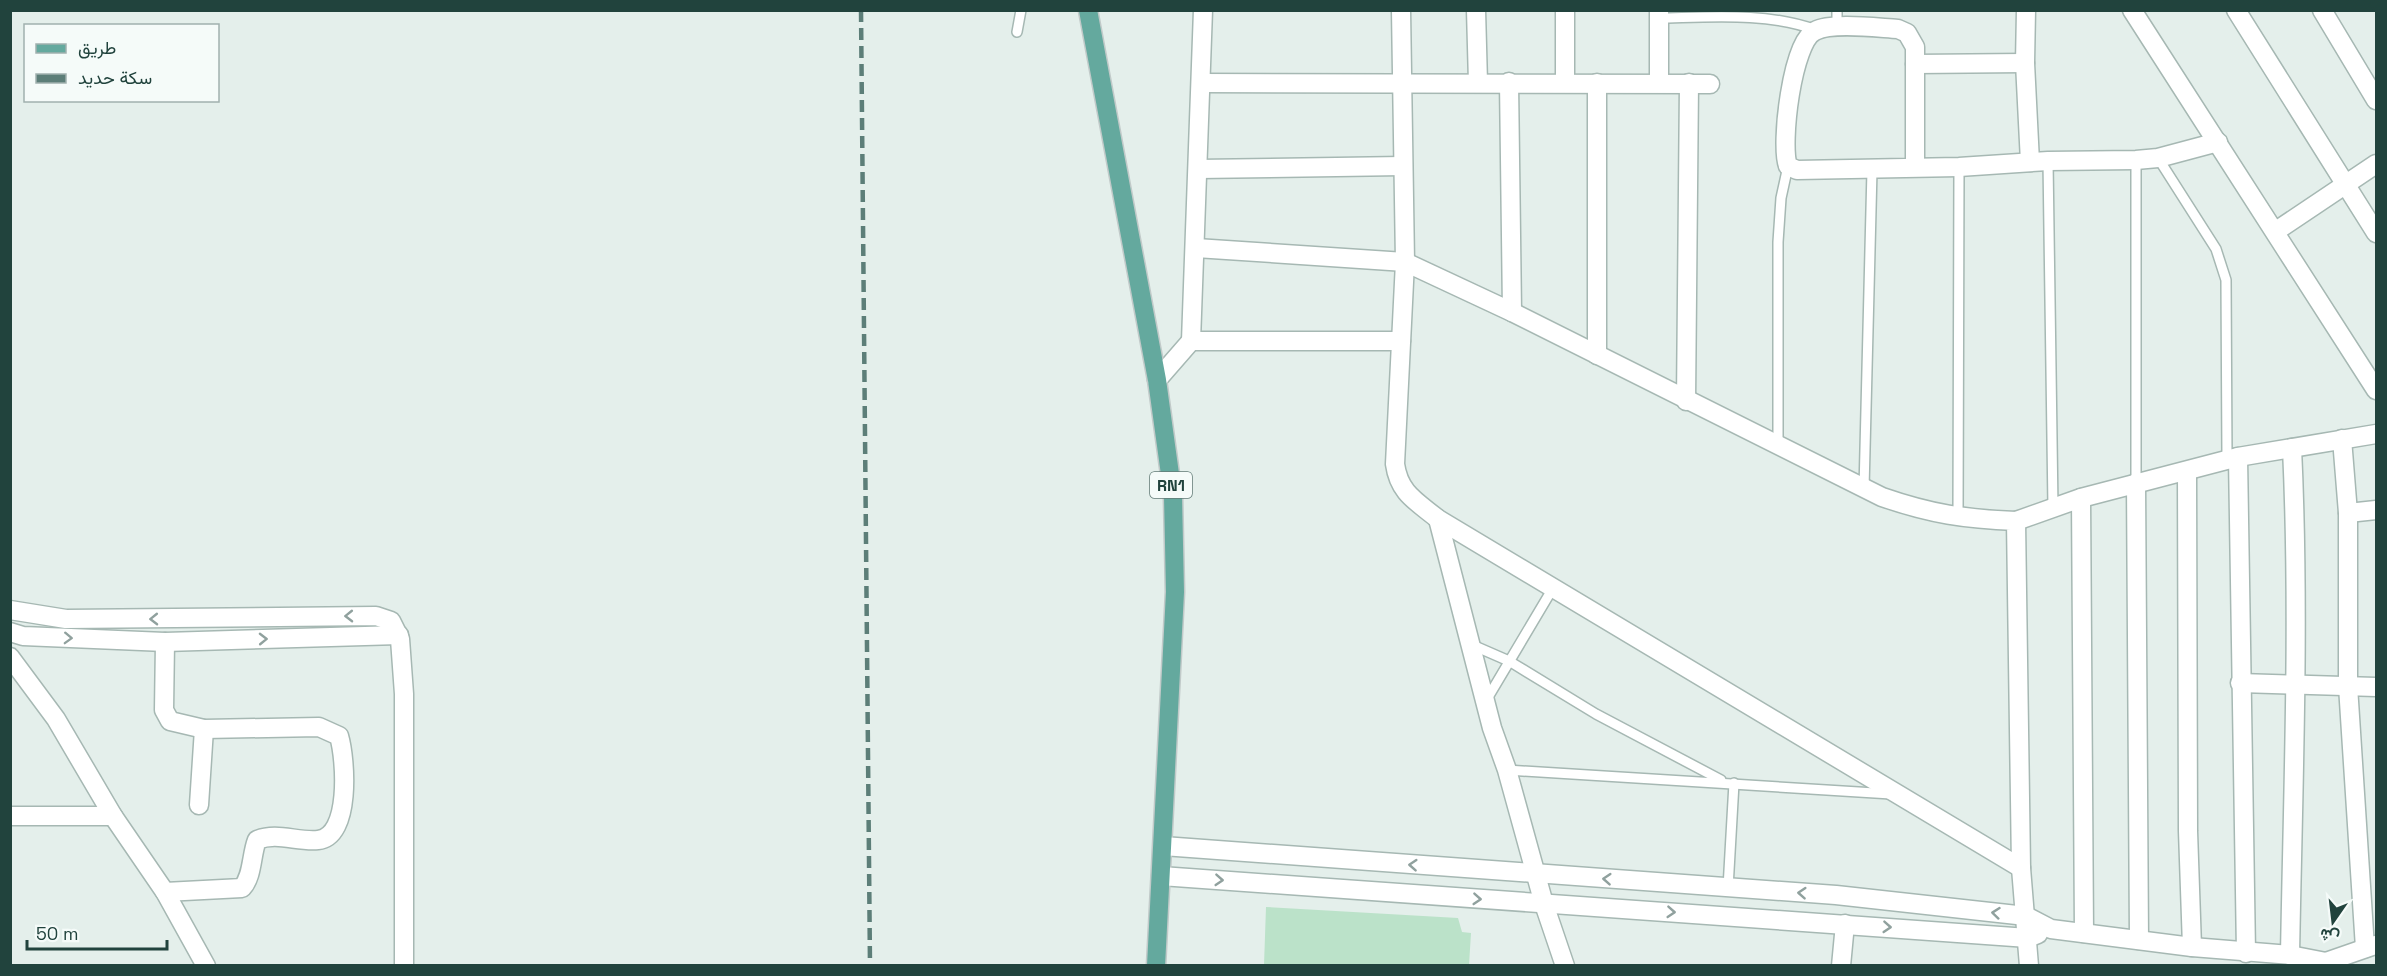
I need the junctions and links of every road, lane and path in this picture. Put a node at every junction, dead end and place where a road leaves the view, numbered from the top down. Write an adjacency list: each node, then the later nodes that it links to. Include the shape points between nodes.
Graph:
1 (1021, 10): 15 (lane)
2 (1088, 10): 48 (main road, RN1)
3 (1203, 10): 20 (street)
4 (1401, 10): 25 (street)
5 (1476, 10): 21 (street)
6 (1565, 10): 19 (street)
7 (2026, 10): 16 (street)
8 (2132, 10): 28 (street)
9 (2236, 10): 39 (street)
10 (2322, 10): 27 (street)
11 (1659, 14): 12 (lane); 23 (street)
12 (1747, 14): 14 (lane, via 1796,22)
13 (1837, 19): 14 (street); 17 (street, via 1907,33 1915,47)
14 (1816, 30): 34 (street, via 1806,37 1796,62 1785,142)
15 (1017, 32)
16 (2025, 63): 17 (street); 31 (street)
17 (1915, 64): 36 (street)
18 (1509, 82): 19 (street); 21 (street); 44 (street)
19 (1565, 82): 22 (street)
20 (1201, 83): 25 (street); 37 (street)
21 (1478, 83): 25 (street)
22 (1597, 83): 23 (street); 47 (street)
23 (1659, 83): 24 (street)
24 (1689, 83): 26 (street); 50 (street)
25 (1402, 84): 33 (street)
26 (1710, 84)
27 (2376, 100)
28 (2218, 142): 29 (street); 40 (street)
29 (2158, 158): 30 (street); 55 (lane, via 2216,249 2226,280)
30 (2136, 160): 31 (street); 57 (lane)
31 (2039, 162): 35 (street); 60 (lane)
32 (2376, 164): 39 (street)
33 (1403, 166): 37 (street); 43 (street)
34 (1788, 166): 38 (street, via 1806,171); 53 (lane, via 1778,242)
35 (1959, 167): 36 (street); 63 (lane)
36 (1915, 168): 38 (street)
37 (1198, 169): 42 (street)
38 (1872, 170): 58 (lane)
39 (2345, 185): 40 (street); 41 (street)
40 (2276, 231): 49 (street)
41 (2376, 233)
42 (1196, 248): 43 (street); 45 (street)
43 (1405, 262): 44 (street); 46 (street)
44 (1512, 312): 47 (street)
45 (1191, 341): 46 (street); 48 (street)
46 (1401, 341): 64 (street, via 1395,433 1398,481 1405,492)
47 (1597, 355): 50 (street)
48 (1157, 380): 86 (main road, RN1, via 1173,496 1175,552)
49 (2376, 390)
50 (1686, 400): 53 (street)
51 (2376, 434): 52 (street)
52 (2342, 439): 54 (street); 62 (street)
53 (1778, 447): 58 (street)
54 (2292, 448): 55 (street); 75 (street)
55 (2233, 458): 56 (street); 74 (street)
56 (2187, 472): 57 (street); 99 (street)
57 (2136, 483): 59 (street); 98 (street)
58 (1864, 489): 63 (street, via 1922,512)
59 (2081, 498): 60 (street); 96 (street)
60 (2053, 508): 65 (street)
61 (2376, 510): 62 (street)
62 (2348, 513): 76 (street)
63 (1958, 518): 65 (street)
64 (1438, 519): 66 (street); 71 (street)
65 (2016, 521): 87 (street)
66 (1553, 588): 73 (lane); 82 (street)
67 (10, 610): 69 (street, one-way to 67, via 391,621 376,616 66,620)
68 (10, 632): 70 (street, one-way to 70, via 23,636)
69 (399, 634): 70 (street, one-way to 69); 105 (street, via 404,694)
70 (165, 642): 79 (street, via 164,711 170,721)
71 (1470, 644): 73 (lane); 78 (street)
72 (10, 657): 85 (street, via 56,719)
73 (1509, 661): 78 (lane); 81 (lane, via 1596,714)
74 (2240, 683): 75 (street); 101 (street)
75 (2296, 685): 76 (street); 102 (street)
76 (2348, 686): 77 (street); 100 (street)
77 (2376, 687)
78 (1485, 702): 80 (street)
79 (204, 729): 83 (street); 91 (street, via 313,727 339,736 343,748 340,822 332,834 318,840 257,840 242,888)
80 (1507, 771): 81 (lane); 88 (street)
81 (1730, 783): 82 (lane); 90 (lane)
82 (1899, 795): 87 (street)
83 (199, 805)
84 (10, 816): 85 (street)
85 (113, 816): 91 (street)
86 (1163, 846): 88 (street, one-way to 86); 89 (main road, RN1)
87 (2021, 868): 93 (street)
88 (1536, 874): 90 (street, one-way to 88); 92 (street)
89 (1161, 876): 92 (street, one-way to 92); 106 (main road, RN1)
90 (1728, 888): 93 (street, one-way to 90)
91 (165, 892): 104 (street)
92 (1544, 904): 94 (street, one-way to 94); 107 (street)
93 (2026, 916): 95 (street); 97 (street)
94 (1845, 924): 97 (street, one-way to 97); 108 (street)
95 (2051, 929): 96 (street); 97 (street)
96 (2084, 933): 98 (street)
97 (2028, 938): 109 (street)
98 (2139, 940): 99 (street)
99 (2192, 947): 101 (street)
100 (2371, 947): 103 (street)
101 (2246, 953): 102 (street)
102 (2290, 955): 103 (street)
103 (2327, 964)
104 (206, 966)
105 (404, 966)
106 (1156, 966)
107 (1565, 966)
108 (1841, 966)
109 (2029, 966)

